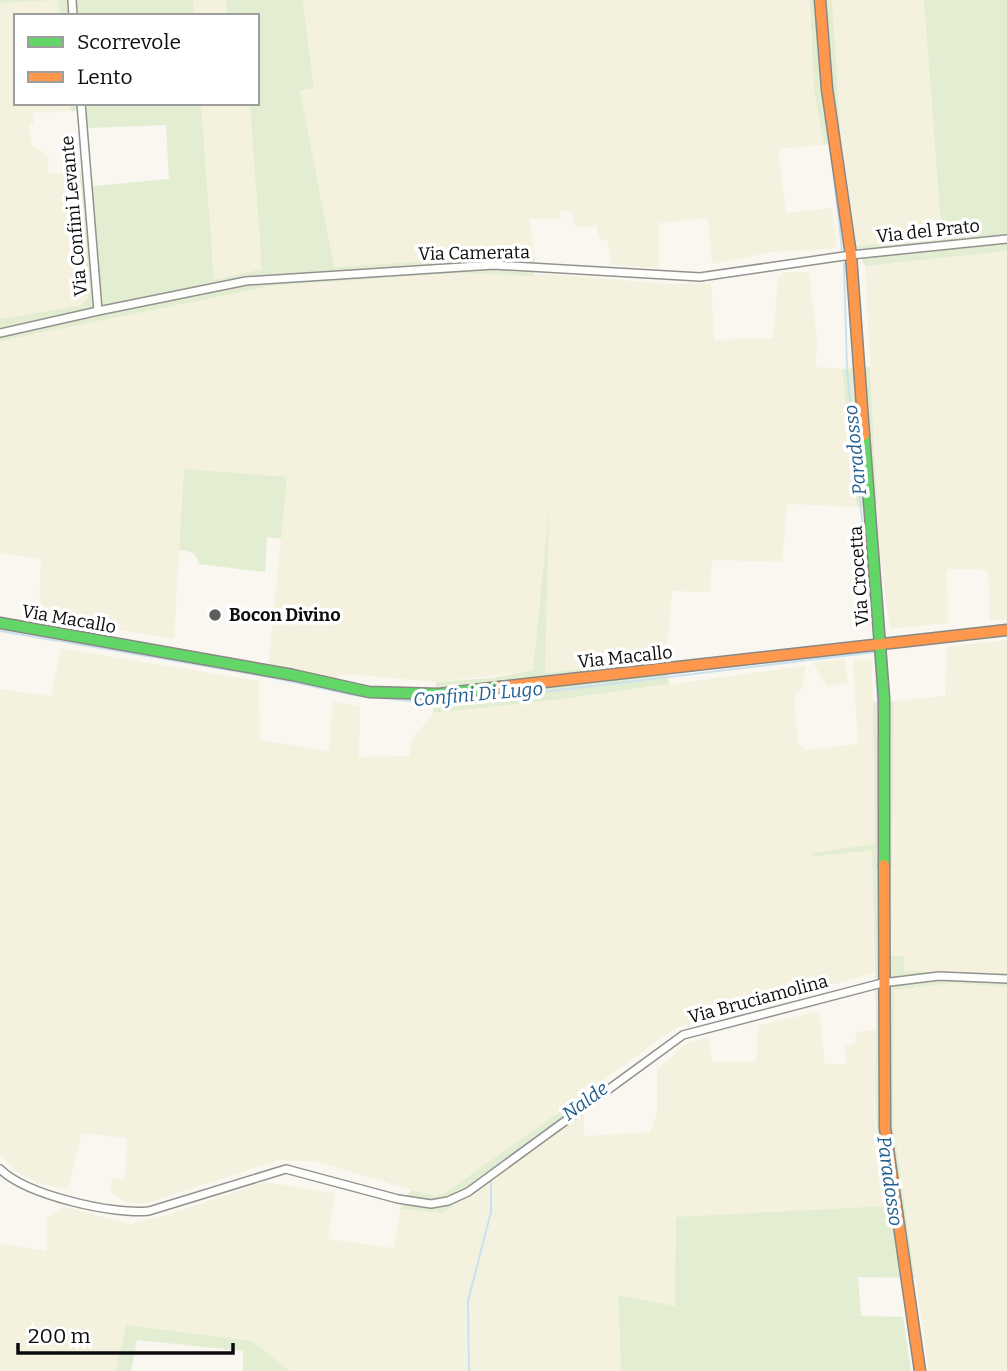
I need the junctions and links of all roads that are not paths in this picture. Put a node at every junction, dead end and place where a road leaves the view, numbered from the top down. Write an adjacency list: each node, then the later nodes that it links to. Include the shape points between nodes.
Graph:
1 (820, 0): 4 (street, Via Crocetta, via 827,89)
2 (80, 105): 5 (street, Via Confini Levante)
3 (1007, 239): 4 (street, Via del Prato)
4 (851, 255): 5 (street, Via Camerata, via 700,277 494,265 246,281); 9 (street, Via Crocetta)
5 (98, 311): 6 (street, Via Confini Levante)
6 (0, 333)
7 (0, 623): 9 (street, Via Macallo, via 381,693 439,694)
8 (1007, 630): 9 (street, Via Macallo)
9 (880, 644): 11 (street, Via Crocetta, via 886,745)
10 (1007, 979): 11 (street, Via Bruciamolina, via 939,976)
11 (883, 983): 12 (street, Via Bruciamolina, via 682,1035 468,1192 448,1201 431,1204 398,1199 286,1169 134,1213 65,1198 13,1180); 13 (street, Via Crocetta, via 885,1128)
12 (0, 1169)
13 (920, 1371)

